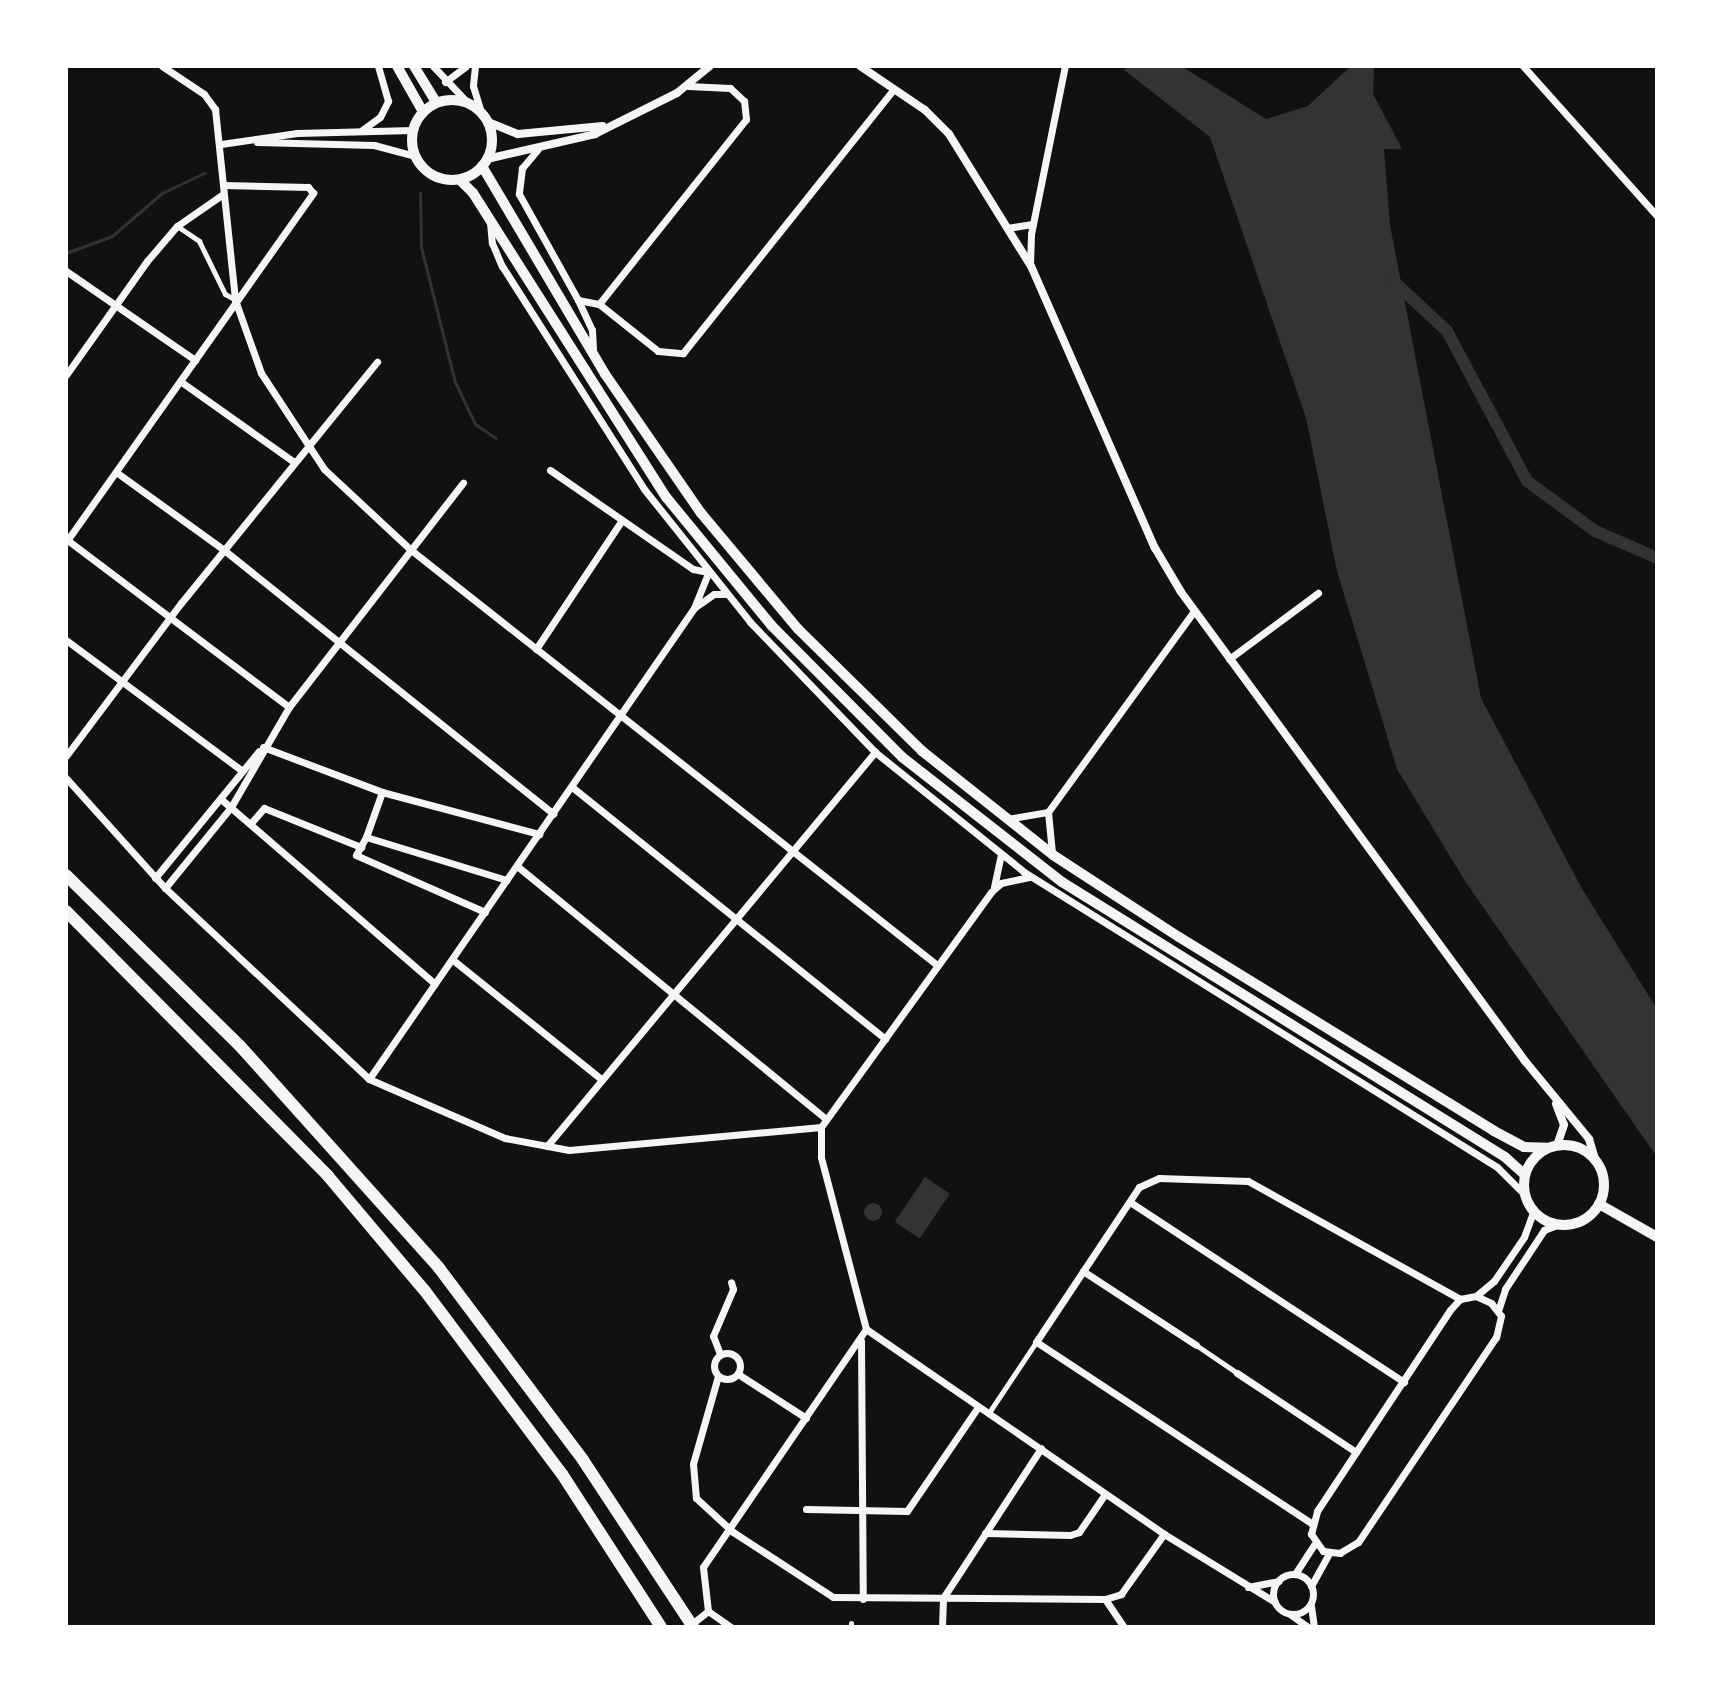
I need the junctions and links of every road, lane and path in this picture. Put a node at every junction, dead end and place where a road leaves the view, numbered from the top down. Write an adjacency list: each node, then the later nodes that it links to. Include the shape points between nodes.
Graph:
1 (162, 66): 24 (street, via 211,101)
2 (378, 66): 22 (street, via 388,101 380,117)
3 (397, 66): 17 (main road)
4 (414, 66): 16 (main road)
5 (433, 66): 12 (street)
6 (466, 66): 12 (street)
7 (475, 66): 18 (street, via 473,86)
8 (710, 66): 13 (street)
9 (860, 66): 14 (street)
10 (1065, 66): 34 (street)
11 (1523, 66): 32 (street)
12 (445, 82): 15 (street)
13 (688, 86): 20 (street); 43 (street, via 730,88 744,101 746,119)
14 (894, 89): 36 (street, via 940,123); 43 (street, via 683,353 667,355)
15 (466, 101): 16 (main road); 18 (main road)
16 (436, 102): 17 (main road)
17 (423, 112): 21 (main road)
18 (481, 112): 19 (main road)
19 (488, 122): 20 (street, via 518,134); 27 (main road, via 492,142)
20 (608, 126): 25 (street)
21 (413, 130): 22 (street); 26 (main road)
22 (359, 131): 23 (street)
23 (255, 141): 24 (street); 26 (street, via 374,145)
24 (221, 144): 29 (street)
25 (538, 149): 27 (street); 37 (street, via 518,179 519,194)
26 (415, 156): 28 (main road, via 433,176)
27 (485, 163): 28 (main road); 31 (main road)
28 (460, 180): 33 (main road)
29 (223, 190): 35 (street); 40 (street); 40 (street, via 308,187 313,193)
30 (1657, 202): 32 (street)
31 (507, 213): 37 (street); 44 (main road)
32 (1654, 213)
33 (490, 219): 58 (street, via 502,266 611,440); 113 (main road, via 666,497 771,625 902,757 1062,882 1505,1157)
34 (1033, 224): 36 (street); 38 (street)
35 (177, 226): 40 (street, via 199,241 225,294); 42 (street)
36 (1007, 228): 38 (street)
37 (540, 236): 41 (street)
38 (1031, 266): 62 (street, via 1155,548)
39 (67, 270): 42 (street)
40 (235, 300): 45 (street); 49 (street, via 261,373)
41 (578, 300): 43 (street); 44 (street, via 592,330)
42 (118, 303): 45 (street); 47 (street)
43 (599, 304)
44 (593, 354): 82 (main road, via 701,513 798,629 913,742)
45 (195, 360): 48 (street)
46 (377, 362): 49 (street)
47 (66, 375)
48 (180, 381): 50 (street); 52 (street)
49 (305, 446): 50 (street); 57 (street)
50 (294, 462): 56 (street)
51 (550, 470): 54 (street)
52 (116, 472): 55 (street); 56 (street)
53 (463, 483): 57 (street)
54 (622, 520): 58 (street, via 693,569); 66 (street)
55 (66, 540): 63 (street)
56 (224, 550): 63 (street); 65 (street)
57 (411, 550): 65 (street); 66 (street)
58 (708, 573): 60 (street); 61 (street)
59 (1318, 593): 67 (street)
60 (726, 594): 61 (street, via 714,594); 72 (street)
61 (694, 608): 70 (street)
62 (1194, 611): 67 (street); 80 (street)
63 (171, 616): 68 (street); 69 (street)
64 (66, 640): 68 (street)
65 (341, 645): 69 (street); 81 (street)
66 (536, 649): 70 (street)
67 (1229, 659): 107 (street)
68 (124, 680): 73 (street); 74 (street)
69 (289, 707): 71 (street)
70 (621, 715): 76 (street); 87 (street)
71 (263, 747): 74 (street); 77 (street); 79 (street)
72 (875, 752): 87 (street); 88 (street)
73 (66, 756)
74 (240, 769): 78 (street)
75 (66, 778): 93 (street)
76 (572, 787): 81 (street); 99 (street)
77 (382, 792): 84 (street); 85 (street)
78 (222, 800): 79 (street); 93 (street)
79 (231, 807): 83 (street); 95 (street)
80 (1048, 812): 82 (street, via 1021,820); 89 (street)
81 (553, 814): 84 (street)
82 (1004, 818): 89 (main road)
83 (251, 823): 86 (street, via 264,808); 102 (street)
84 (539, 834): 90 (street)
85 (366, 837): 86 (street); 94 (street)
86 (361, 847): 98 (street, via 356,855)
87 (792, 853): 99 (street); 101 (street)
88 (1001, 855): 92 (street); 96 (street)
89 (1053, 855): 111 (main road, via 1494,1131 1524,1147)
90 (517, 866): 94 (street); 103 (street)
91 (66, 875): 160 (highway, via 240,1046 439,1268 583,1460)
92 (1032, 877): 96 (street, via 1014,878); 114 (street, via 1497,1167)
93 (155, 878): 95 (street)
94 (507, 880): 98 (street)
95 (165, 888): 105 (street)
96 (992, 892): 101 (street)
97 (66, 911): 159 (highway, via 328,1176 425,1291 562,1474)
98 (485, 912): 100 (street)
99 (739, 919): 103 (street); 104 (street)
100 (453, 960): 102 (street); 106 (street)
101 (937, 965): 104 (street)
102 (435, 984): 105 (street)
103 (676, 993): 106 (street); 108 (street)
104 (885, 1039): 108 (street)
105 (369, 1079): 110 (street, via 505,1138)
106 (601, 1079): 110 (street)
107 (1554, 1100): 111 (street, via 1564,1125); 112 (street, via 1589,1139)
108 (825, 1118): 109 (street)
109 (821, 1127): 110 (street, via 569,1150); 125 (street, via 821,1157)
110 (547, 1146)
111 (1552, 1147): 112 (main road, via 1575,1146); 113 (main road)
112 (1595, 1159): 116 (main road, via 1604,1184)
113 (1525, 1175): 114 (main road)
114 (1524, 1194): 117 (main road)
115 (1130, 1202): 120 (street); 123 (street, via 1148,1179 1248,1181); 133 (street)
116 (1599, 1204): 118 (main road, via 1581,1221); 119 (main road)
117 (1533, 1212): 118 (main road); 122 (street, via 1515,1250)
118 (1557, 1225): 124 (street, via 1544,1230 1505,1289)
119 (1653, 1234)
120 (1083, 1271): 127 (street); 128 (street)
121 (731, 1282): 129 (street, via 733,1289 713,1336)
122 (1476, 1296): 123 (street); 124 (street)
123 (1460, 1299): 133 (street)
124 (1498, 1311): 147 (street, via 1502,1323 1496,1337 1358,1542 1345,1552)
125 (866, 1329): 126 (street); 134 (street)
126 (861, 1338): 136 (street); 141 (street)
127 (1036, 1342): 135 (street); 142 (street)
128 (1196, 1345): 130 (street)
129 (720, 1354): 131 (street, via 737,1356); 132 (street, via 713,1369)
130 (1237, 1373): 138 (street)
131 (738, 1374): 132 (street); 136 (street)
132 (718, 1376): 143 (street, via 691,1485 707,1511)
133 (1404, 1382): 138 (street)
134 (978, 1407): 135 (street); 141 (street, via 907,1511)
135 (988, 1414): 137 (street)
136 (806, 1418): 143 (street)
137 (1041, 1448): 139 (street); 144 (street)
138 (1356, 1452): 142 (street)
139 (1105, 1494): 144 (street, via 1079,1532 1070,1535); 145 (street)
140 (806, 1509): 141 (street)
141 (864, 1509): 153 (street)
142 (1311, 1523): 146 (street)
143 (730, 1527): 153 (street, via 833,1597); 157 (street, via 703,1567)
144 (985, 1533): 152 (street)
145 (1164, 1534): 151 (street); 154 (street, via 1121,1594)
146 (1314, 1545): 147 (street); 148 (street)
147 (1329, 1554): 150 (street)
148 (1295, 1574): 149 (street); 150 (street)
149 (1279, 1581): 151 (street); 155 (street)
150 (1311, 1586): 156 (street)
151 (1246, 1587): 155 (street)
152 (943, 1598): 153 (street); 154 (street); 162 (street)
153 (863, 1599)
154 (1105, 1599): 163 (street)
155 (1275, 1602): 158 (street)
156 (1311, 1604): 158 (street, via 1302,1613); 165 (street)
157 (708, 1611): 160 (street); 161 (street)
158 (1289, 1614): 164 (street)
159 (661, 1627)
160 (690, 1627)
161 (731, 1627)
162 (942, 1627)
163 (1124, 1627)
164 (1308, 1627)
165 (1314, 1627)

